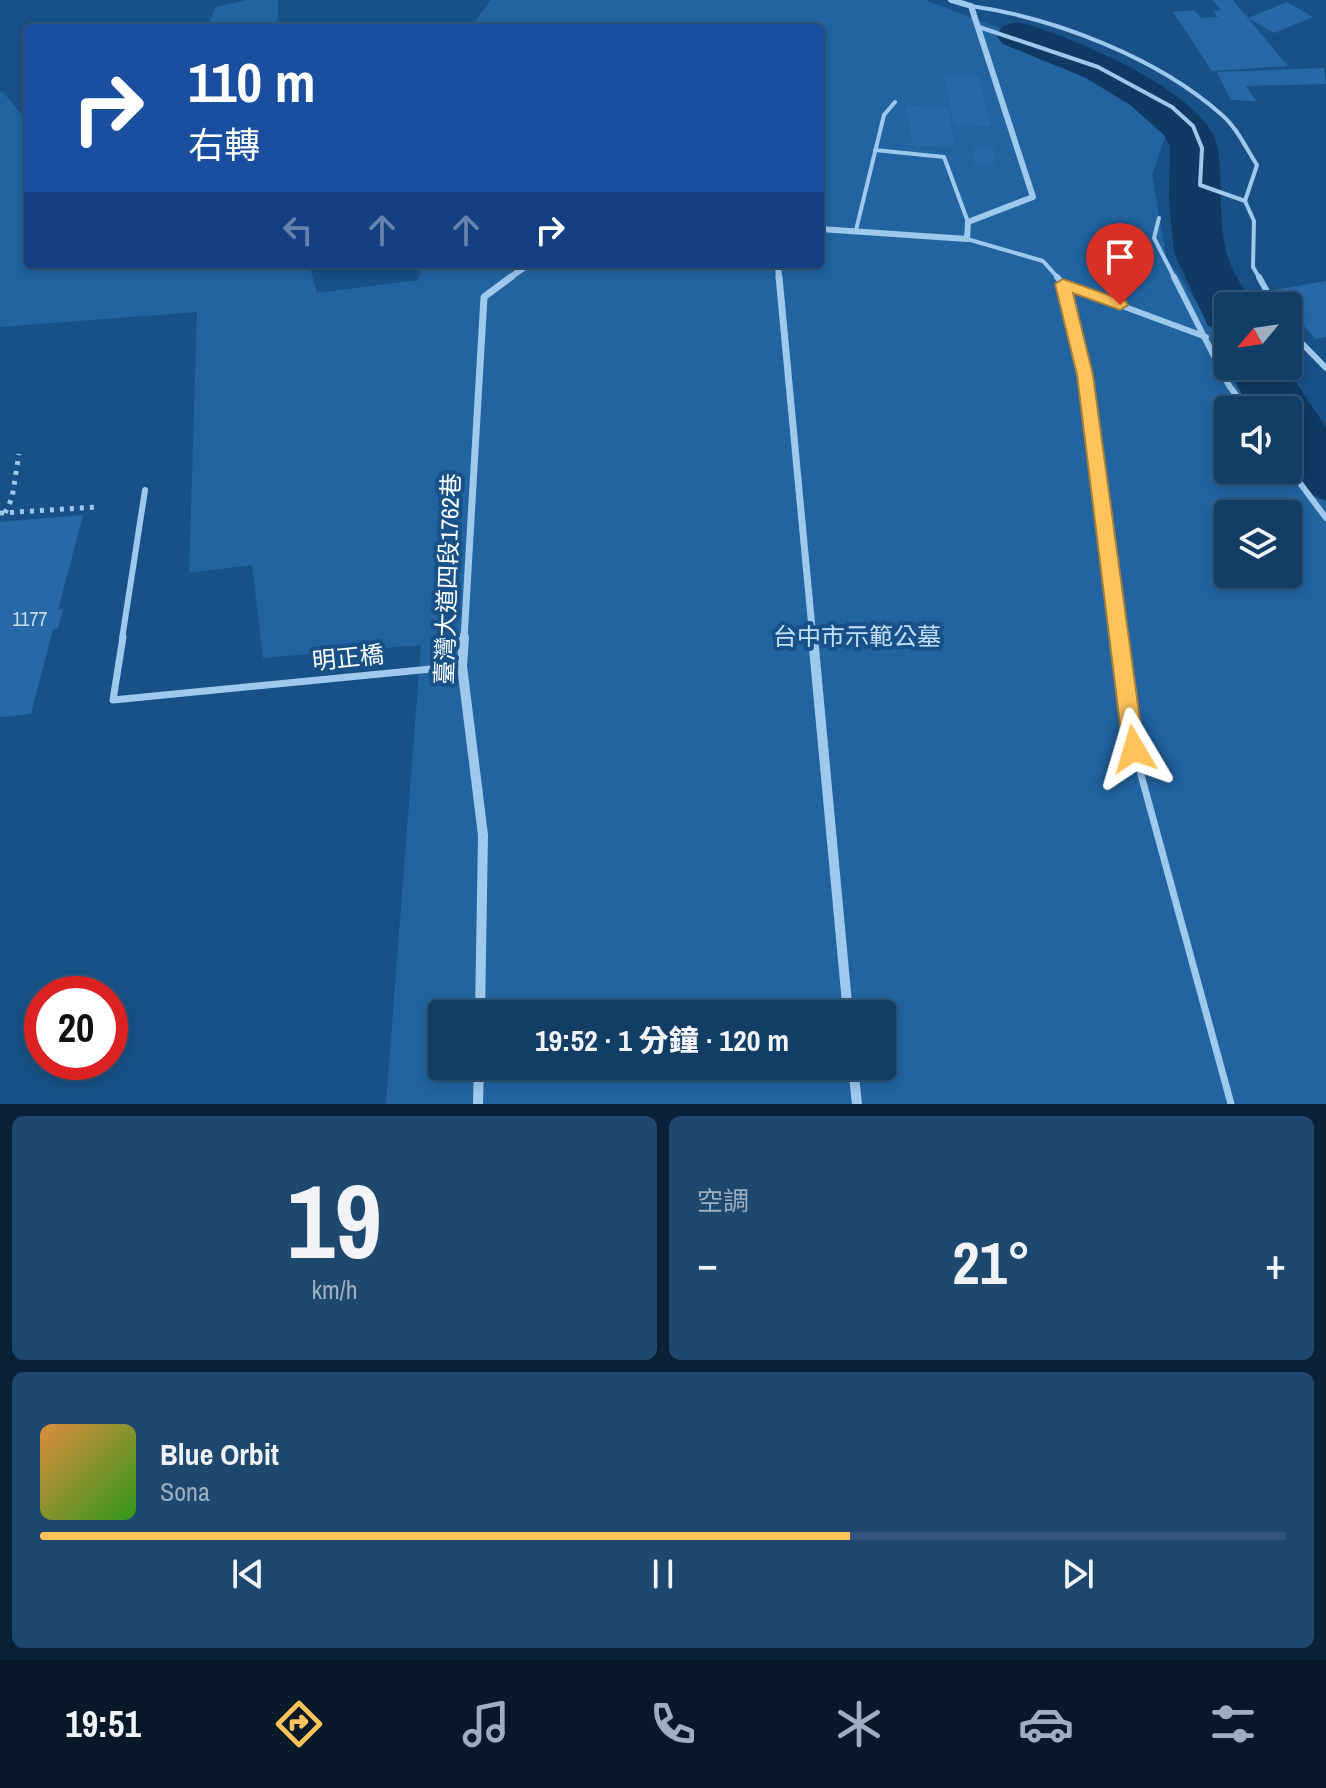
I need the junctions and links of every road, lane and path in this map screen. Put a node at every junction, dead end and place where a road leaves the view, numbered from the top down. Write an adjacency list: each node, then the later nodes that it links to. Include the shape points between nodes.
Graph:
1 (951, 0): 3 (street)
2 (980, 0): 3 (street)
3 (971, 6): 4 (street); 7 (lane, via 993,7 1087,38 1195,93 1224,116 1257,165)
4 (979, 27): 7 (lane, via 1098,67 1172,107 1193,126 1202,148 1200,185); 9 (street, via 1033,197)
5 (895, 102): 6 (lane, via 884,115)
6 (875, 150): 9 (lane, via 944,157); 11 (lane)
7 (1245, 201): 16 (lane, via 1254,221 1253,267)
8 (1159, 218): 17 (lane, via 1154,238)
9 (968, 222): 12 (street)
10 (824, 229): 11 (street)
11 (856, 230): 12 (street)
12 (967, 239): 15 (lane, via 1043,261)
13 (524, 268): 27 (street, 臺灣大道四段1762巷, via 484,297)
14 (778, 268): 29 (street)
15 (1063, 284): 17 (lane); 34 (lane, via 1085,375 1134,749)
16 (1267, 292)
17 (1206, 337): 20 (lane)
18 (1302, 343): 19 (lane)
19 (1326, 368)
20 (1237, 396)
21 (19, 454): 25 (path, via 12,498)
22 (1301, 484): 26 (lane)
23 (145, 490): 27 (lane, 明正橋, via 113,700)
24 (97, 507): 25 (path)
25 (2, 513)
26 (1326, 518)
27 (462, 666): 28 (street, 臺灣大道四段1762巷, via 483,835)
28 (480, 1000)
29 (847, 1000)
30 (479, 1080): 32 (street)
31 (854, 1080): 33 (street)
32 (478, 1104)
33 (857, 1104)
34 (1231, 1104)

